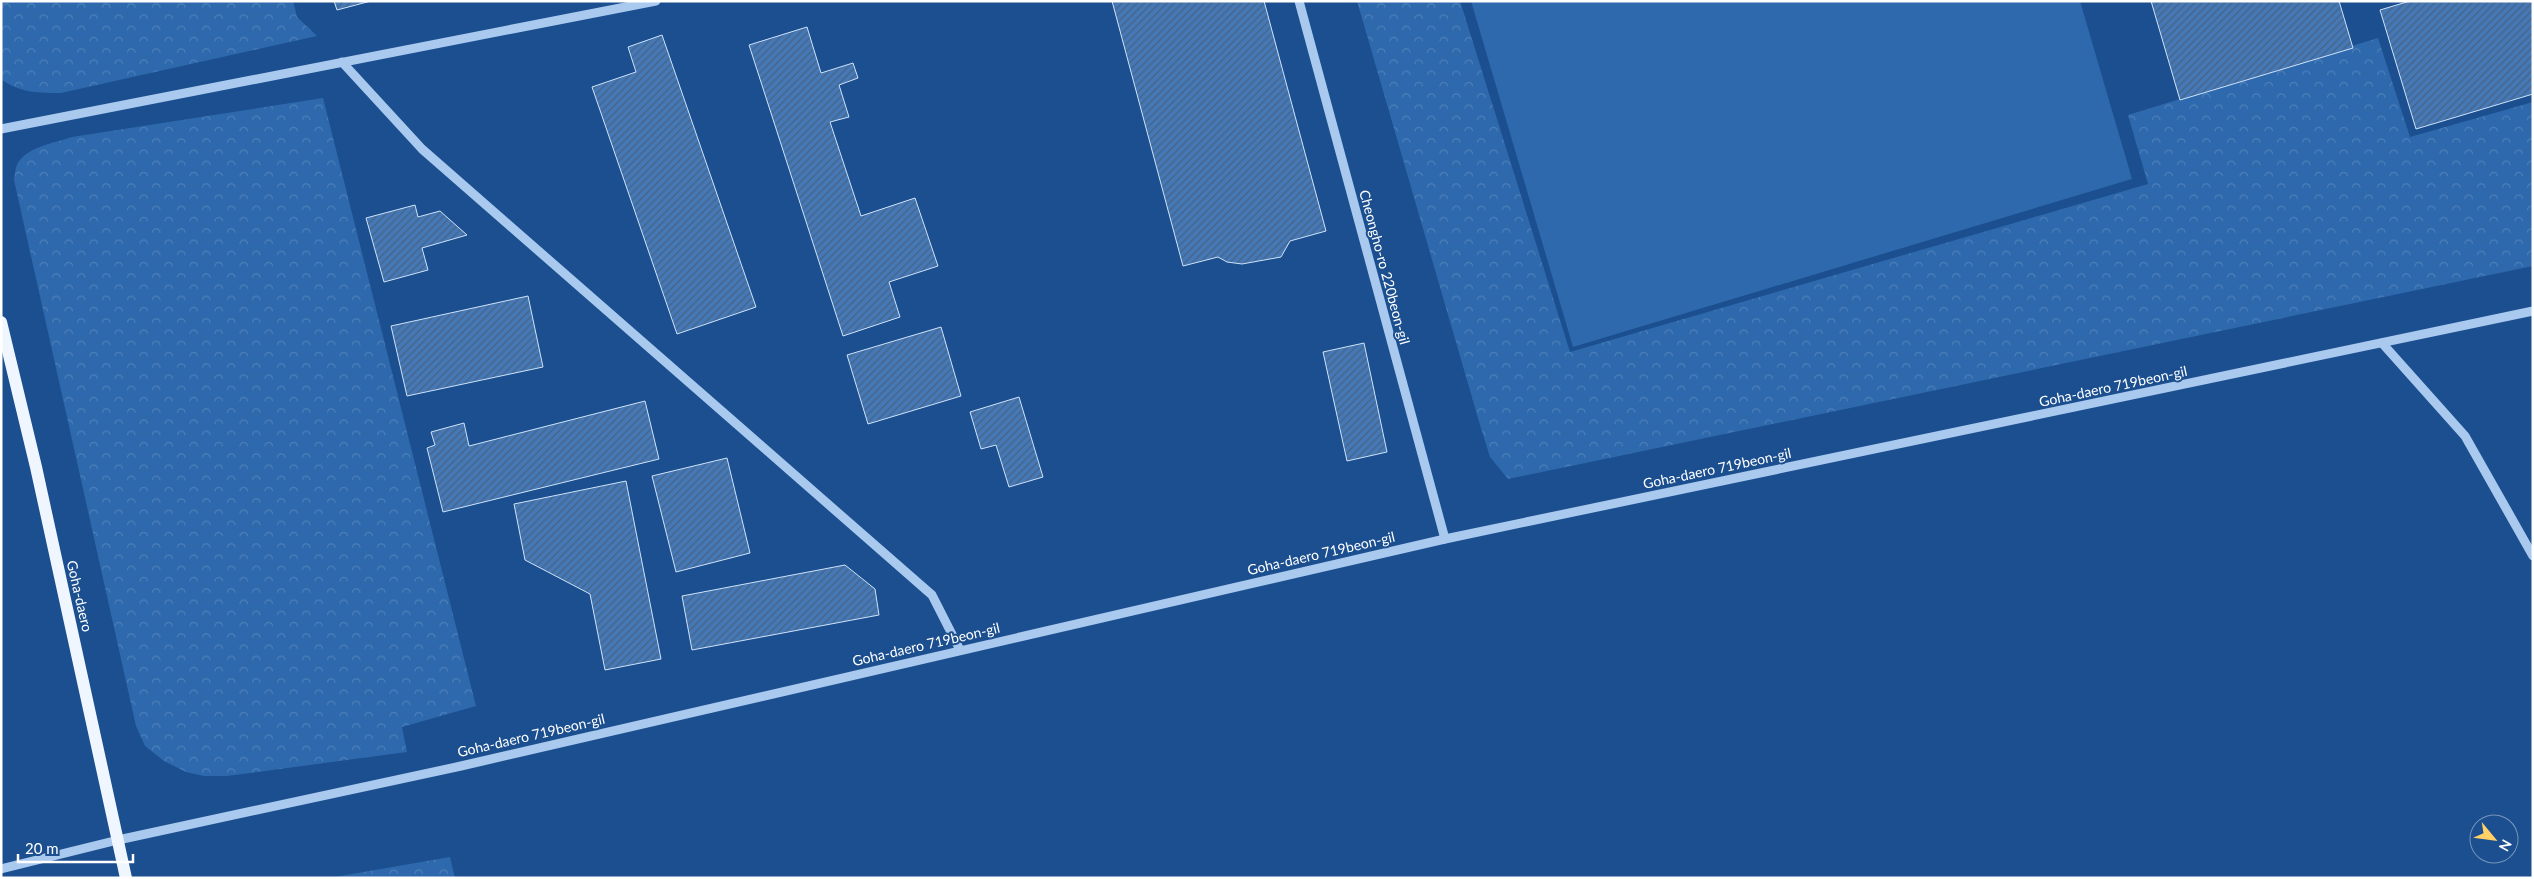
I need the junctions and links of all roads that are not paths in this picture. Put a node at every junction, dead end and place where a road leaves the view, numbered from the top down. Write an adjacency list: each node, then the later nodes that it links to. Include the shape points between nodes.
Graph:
1 (656, 1): 3 (street)
2 (1299, 1): 8 (street, Cheongho-ro 220beon-gil)
3 (342, 62): 4 (street); 10 (street, via 422,149 932,595)
4 (1, 129)
5 (2533, 311): 7 (street, Goha-daero 719beon-gil)
6 (1, 322): 11 (main road, Goha-daero)
7 (2382, 343): 8 (street, Goha-daero 719beon-gil); 9 (street, via 2465,436)
8 (1445, 539): 10 (street, Goha-daero 719beon-gil)
9 (2533, 556)
10 (960, 650): 11 (street, Goha-daero 719beon-gil, via 460,766)
11 (118, 840): 12 (street, Goha-daero 719beon-gil); 13 (main road, Goha-daero)
12 (1, 869)
13 (126, 878)

